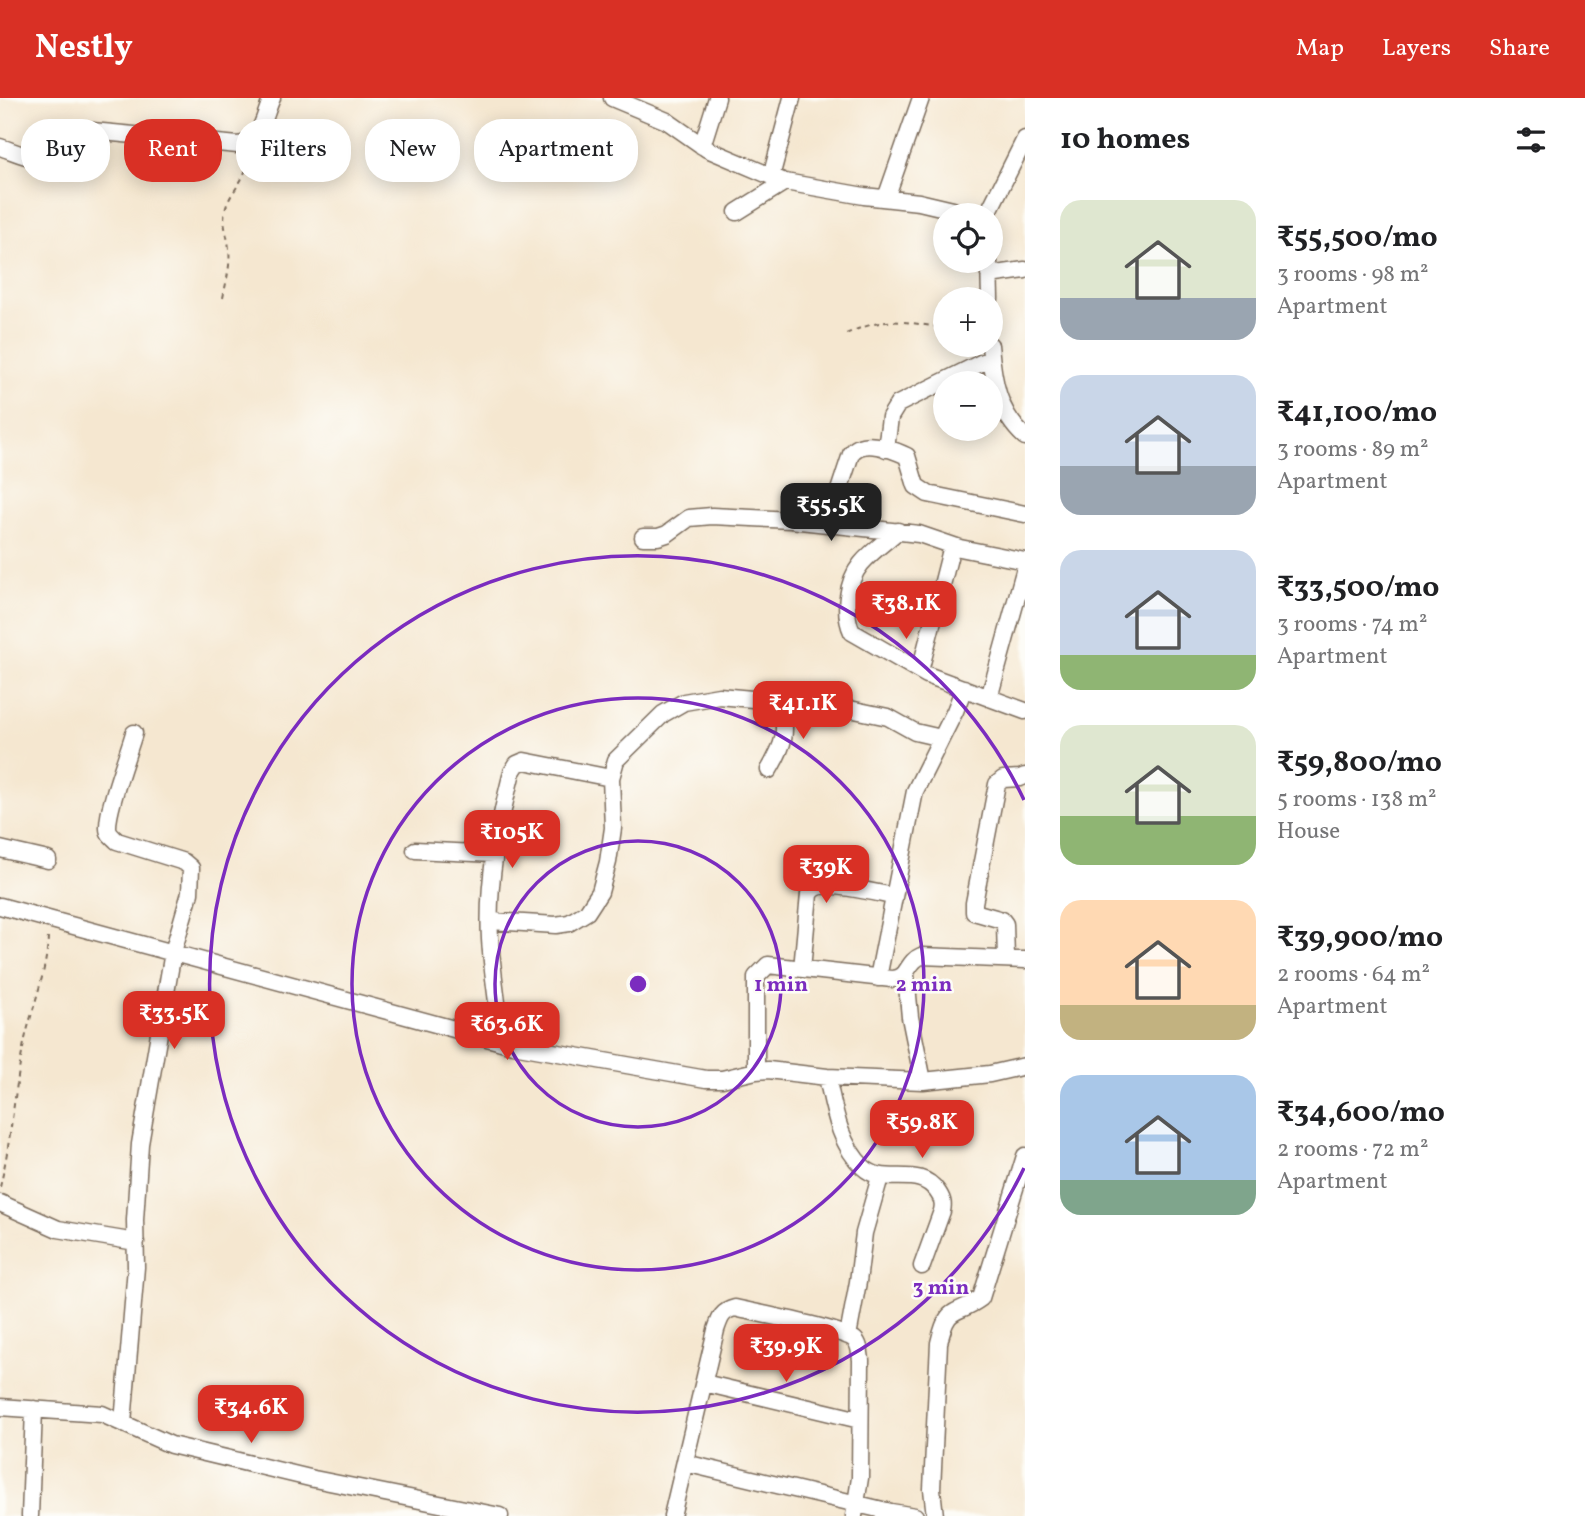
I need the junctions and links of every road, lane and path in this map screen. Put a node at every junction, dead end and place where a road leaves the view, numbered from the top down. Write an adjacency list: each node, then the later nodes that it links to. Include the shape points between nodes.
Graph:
1 (272, 98): 7 (street)
2 (612, 98): 6 (street)
3 (716, 98): 10 (street)
4 (792, 98): 12 (street)
5 (921, 98): 14 (street)
6 (643, 103): 10 (street)
7 (264, 119)
8 (1025, 139): 15 (street)
9 (236, 145): 11 (street, via 92,131 74,134 52,158 43,160)
10 (702, 146): 12 (street)
11 (0, 147)
12 (778, 179): 14 (street); 17 (street)
13 (241, 182): 20 (path, via 224,215 229,250)
14 (886, 198): 16 (street)
15 (993, 203)
16 (933, 205)
17 (737, 212)
18 (1003, 269): 19 (street)
19 (1025, 270)
20 (223, 298)
21 (933, 327): 22 (path, via 883,321)
22 (846, 334)
23 (980, 357): 26 (street, via 898,404 890,417)
24 (992, 357): 25 (street, via 1001,404)
25 (1025, 437)
26 (886, 449): 27 (street, via 907,456 921,491); 28 (street, via 855,447)
27 (1025, 514)
28 (828, 524): 29 (street); 30 (street, via 700,517 681,522 667,534)
29 (898, 531): 31 (street); 34 (street, via 859,565 847,602 849,625 862,639)
30 (643, 537)
31 (952, 546): 32 (street); 34 (street)
32 (1025, 561)
33 (1025, 568): 36 (street)
34 (920, 671): 35 (street)
35 (964, 688): 36 (street); 40 (street)
36 (989, 698): 38 (street)
37 (782, 702): 40 (street, via 876,713 915,732); 41 (street, via 785,736); 43 (street, via 719,696 674,706 622,753)
38 (1025, 711)
39 (134, 733): 52 (street, via 108,828 117,841 191,868 190,893)
40 (941, 738): 48 (street, via 915,791)
41 (769, 770)
42 (1025, 776): 53 (street, via 997,784 974,903 974,912 1002,919 1005,924)
43 (611, 778): 46 (street, via 531,762 517,764); 51 (street, via 611,844 604,879 587,912 556,925)
44 (0, 849): 47 (street)
45 (415, 850): 46 (street)
46 (494, 854): 51 (street)
47 (48, 860)
48 (893, 895): 55 (street, via 831,886 813,888); 57 (street)
49 (0, 906): 50 (street)
50 (48, 919): 52 (street); 65 (path, via 45,961 25,1039)
51 (490, 922): 58 (street)
52 (173, 952): 58 (street); 67 (street, via 140,1144)
53 (1006, 959): 54 (street); 56 (street, via 921,956 908,965)
54 (1025, 960)
55 (802, 969): 57 (street); 60 (street, via 768,965 756,977)
56 (906, 975): 57 (street); 62 (street)
57 (878, 978)
58 (501, 1042): 60 (street, via 706,1079)
59 (1025, 1066): 62 (street)
60 (756, 1070): 61 (street)
61 (827, 1077): 62 (street); 64 (street, via 840,1129 855,1158)
62 (923, 1082)
63 (1025, 1156): 82 (street, via 981,1298 953,1312 939,1343 932,1489)
64 (880, 1177): 68 (street, via 923,1179 941,1196 944,1204); 69 (street, via 864,1233)
65 (0, 1187)
66 (0, 1203): 67 (street, via 58,1229)
67 (135, 1242): 74 (street)
68 (922, 1266)
69 (848, 1336): 70 (street, via 734,1308 726,1310 716,1330); 73 (street, via 860,1348)
70 (704, 1383): 73 (street); 75 (street)
71 (0, 1407): 72 (street)
72 (34, 1409): 74 (street, via 87,1411); 78 (street)
73 (860, 1420): 77 (street)
74 (123, 1423): 76 (street, via 171,1445)
75 (685, 1463): 77 (street); 80 (street)
76 (418, 1508): 79 (street)
77 (855, 1510): 81 (street)
78 (30, 1516)
79 (500, 1516)
80 (672, 1516)
81 (915, 1516)
82 (935, 1516)

